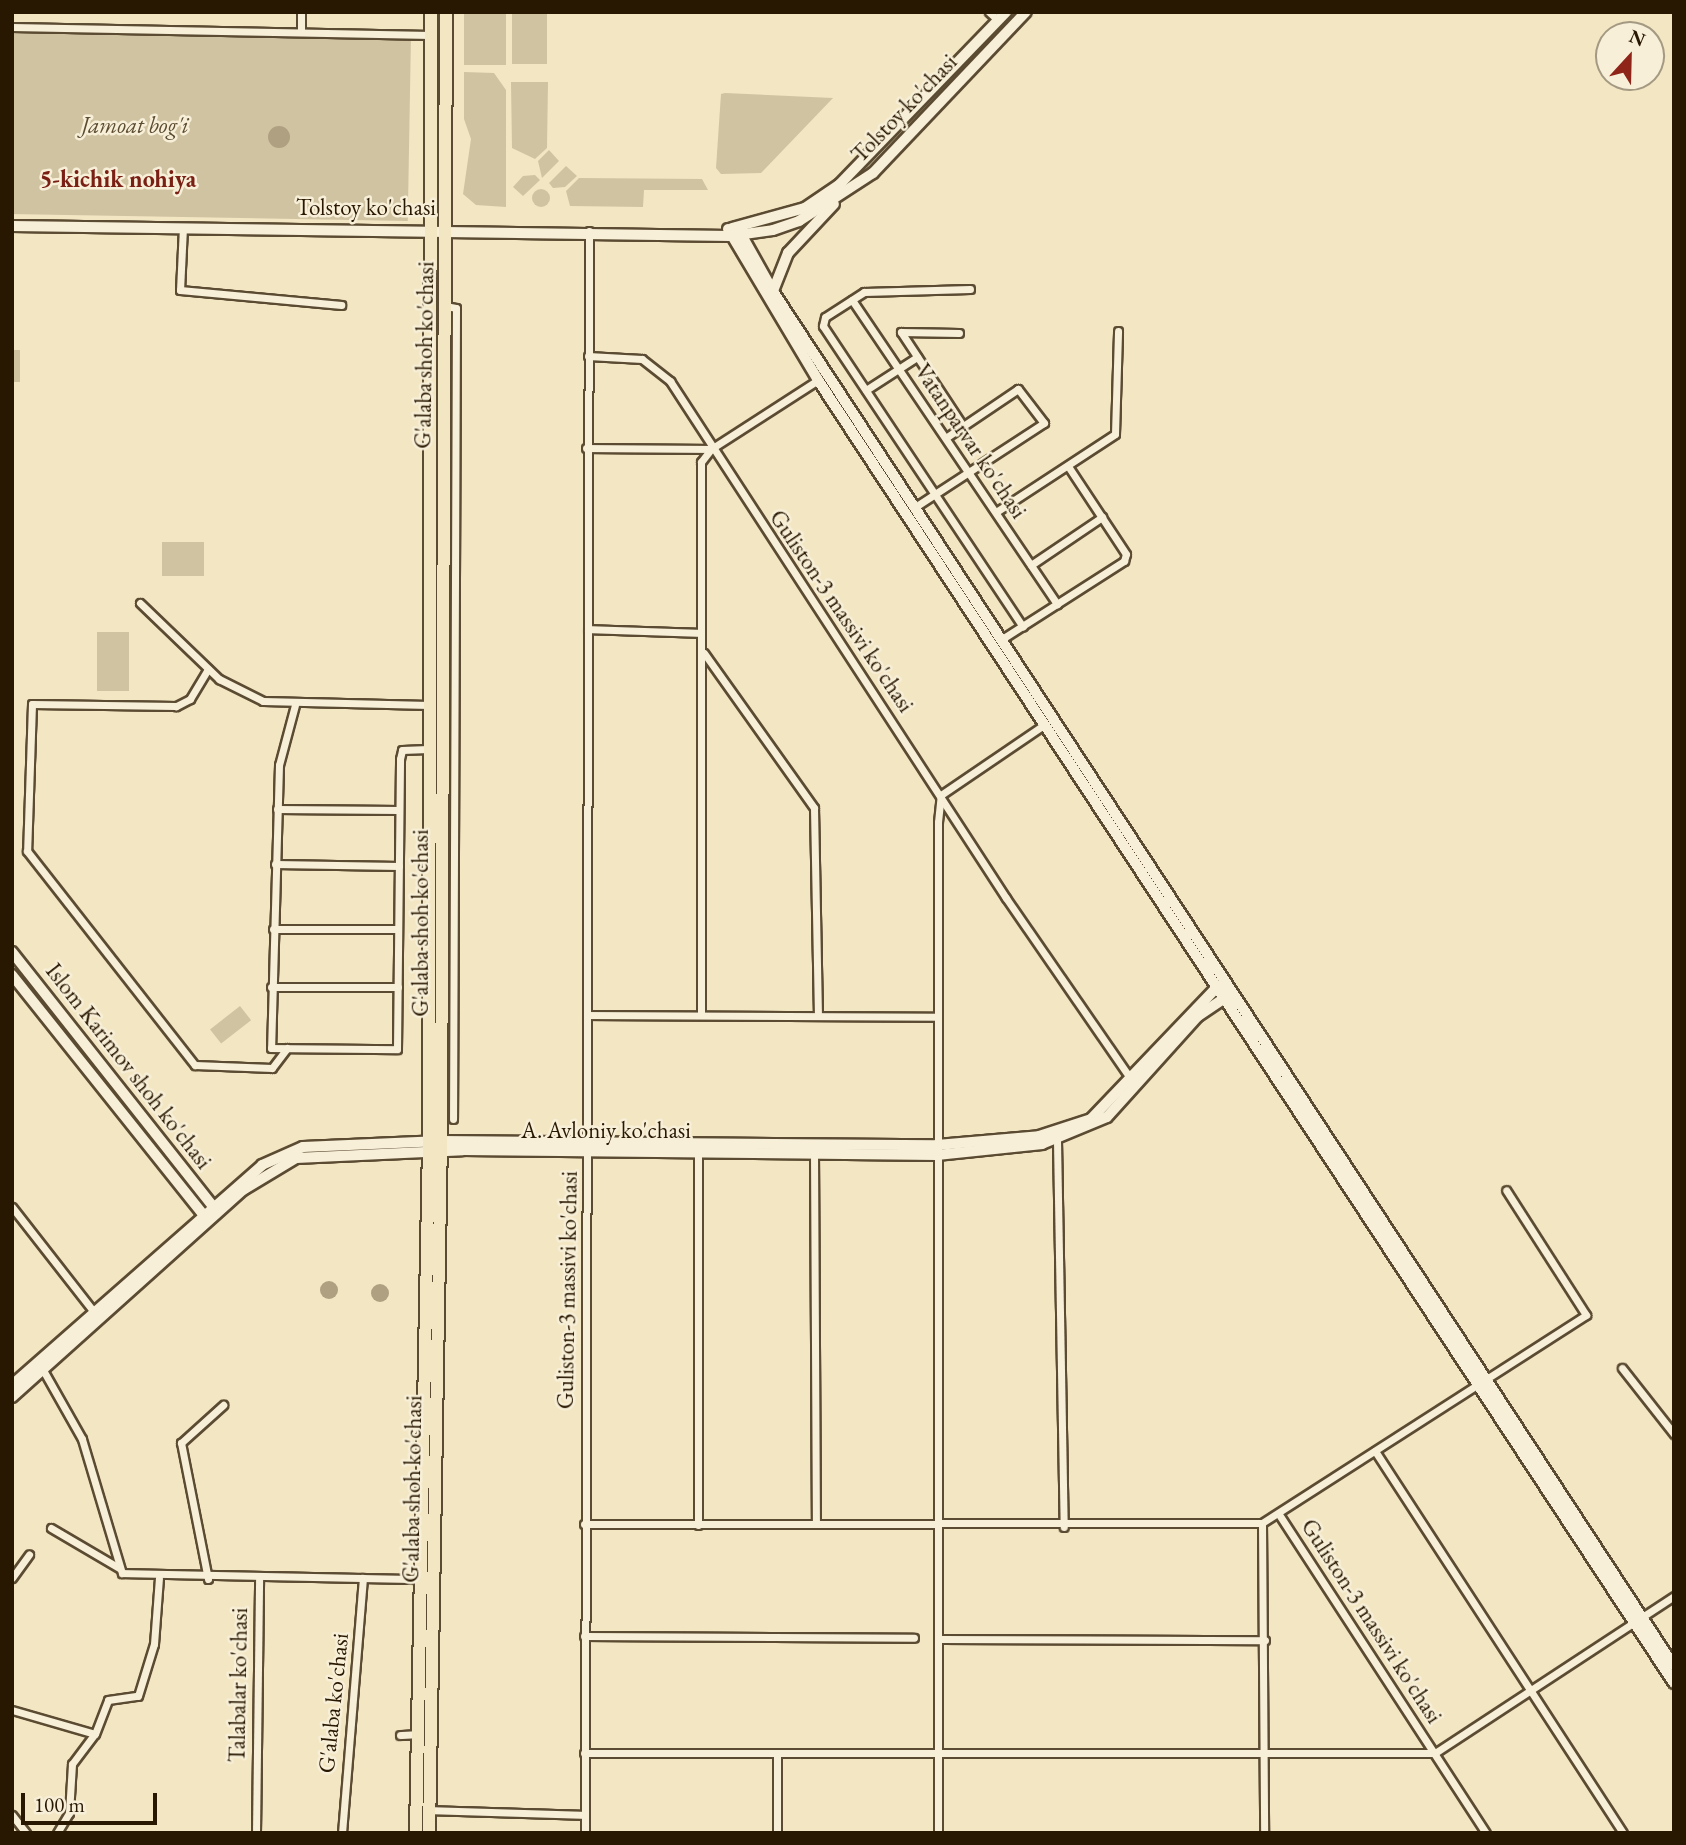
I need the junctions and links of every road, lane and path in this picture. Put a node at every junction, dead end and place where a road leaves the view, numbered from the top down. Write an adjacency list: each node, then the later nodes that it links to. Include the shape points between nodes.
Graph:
1 (301, 12): 8 (street)
2 (431, 12): 9 (main road, G'alaba shoh ko'chasi)
3 (446, 12): 14 (main road, G'alaba shoh ko'chasi)
4 (989, 12): 6 (street, Tolstoy ko'chasi)
5 (1026, 12): 10 (street, Tolstoy ko'chasi, via 873,173)
6 (1002, 16): 16 (street, Tolstoy ko'chasi, via 840,184 805,208)
7 (12, 27): 8 (street)
8 (301, 31): 9 (street)
9 (431, 35): 13 (main road, G'alaba shoh ko'chasi)
10 (839, 198): 16 (street, Tolstoy ko'chasi, via 799,221); 18 (street, via 788,253)
11 (12, 226): 12 (street, Tolstoy ko'chasi)
12 (183, 227): 13 (street, Tolstoy ko'chasi); 20 (street, via 180,290)
13 (432, 228): 14 (street, Tolstoy ko'chasi); 48 (main road, G'alaba shoh ko'chasi)
14 (446, 228): 15 (street, Tolstoy ko'chasi); 69 (main road, G'alaba shoh ko'chasi)
15 (589, 230): 16 (street, Tolstoy ko'chasi); 23 (street, Guliston-3 massivi ko'chasi)
16 (731, 232): 18 (street); 26 (street)
17 (970, 289): 19 (street, via 874,289)
18 (773, 291): 35 (street)
19 (852, 300): 25 (street, Vatanparvar ko'chasi); 27 (street, via 825,317 823,326)
20 (341, 304)
21 (1118, 331): 32 (street, via 1115,435)
22 (959, 333): 24 (street, via 901,332)
23 (588, 356): 30 (street, Guliston-3 massivi ko'chasi); 31 (street, Guliston-3 massivi ko'chasi, via 658,366)
24 (917, 357): 25 (street); 28 (street)
25 (899, 367): 27 (street); 29 (street, Vatanparvar ko'chasi)
26 (818, 380): 31 (street); 35 (street)
27 (866, 390): 34 (street)
28 (963, 426): 29 (street); 33 (street, via 1018,389 1044,423)
29 (947, 437): 33 (street, Vatanparvar ko'chasi)
30 (586, 448): 31 (street); 42 (street, Guliston-3 massivi ko'chasi)
31 (711, 449): 43 (street, via 701,462); 51 (street, Guliston-3 massivi ko'chasi)
32 (1068, 466): 36 (street); 37 (street)
33 (969, 472): 34 (street); 36 (street, Vatanparvar ko'chasi)
34 (936, 494): 35 (street); 41 (street)
35 (911, 507): 44 (street); 49 (street)
36 (996, 512): 38 (street, Vatanparvar ko'chasi)
37 (1102, 517): 38 (street); 40 (street, via 1126,554 1124,561)
38 (1031, 565): 40 (street, Vatanparvar ko'chasi)
39 (140, 603): 46 (street)
40 (1057, 604): 41 (street)
41 (1023, 626): 44 (street)
42 (588, 629): 43 (street); 66 (street, Guliston-3 massivi ko'chasi)
43 (700, 633): 45 (street)
44 (1002, 639): 60 (street)
45 (703, 653): 64 (street); 65 (street, via 814,808)
46 (208, 669): 47 (street, via 263,701); 68 (street, via 190,699 176,706 32,704 27,851 195,1065 272,1068)
47 (295, 705): 48 (street); 52 (street, via 279,765)
48 (429, 705): 50 (main road, G'alaba shoh ko'chasi)
49 (1045, 724): 51 (street); 60 (street)
50 (428, 749): 53 (street, via 402,750); 73 (main road, G'alaba shoh ko'chasi)
51 (941, 794): 67 (street); 70 (street, Guliston-3 massivi ko'chasi)
52 (277, 809): 53 (street); 54 (street)
53 (399, 810): 55 (street)
54 (275, 864): 55 (street); 56 (street)
55 (399, 866): 57 (street)
56 (273, 929): 57 (street); 61 (street)
57 (398, 929): 62 (street)
58 (12, 952): 80 (street, Islom Karimov shoh ko'chasi)
59 (12, 975): 81 (street, Islom Karimov shoh ko'chasi)
60 (1219, 985): 63 (street); 70 (street, A. Avloniy ko'chasi)
61 (271, 987): 62 (street); 68 (street, via 271,1048)
62 (398, 987): 68 (street, via 397,1049)
63 (1227, 997): 72 (street, A. Avloniy ko'chasi, via 1183,1032 1107,1117); 85 (street)
64 (701, 1014): 65 (street); 66 (street)
65 (818, 1014): 67 (street)
66 (587, 1015): 74 (street, Guliston-3 massivi ko'chasi)
67 (935, 1017): 75 (street)
68 (287, 1048)
69 (447, 1067): 71 (street); 73 (main road, G'alaba shoh ko'chasi)
70 (1131, 1079): 75 (street, A. Avloniy ko'chasi, via 1091,1119 1070,1128)
71 (453, 1119)
72 (1057, 1140): 75 (street, A. Avloniy ko'chasi); 97 (street)
73 (435, 1146): 74 (street, A. Avloniy ko'chasi); 80 (street, A. Avloniy ko'chasi, via 303,1147 262,1165); 104 (main road, G'alaba shoh ko'chasi); 125 (main road, G'alaba shoh ko'chasi)
74 (588, 1147): 75 (street, A. Avloniy ko'chasi); 76 (street, A. Avloniy ko'chasi); 93 (street, Guliston-3 massivi ko'chasi)
75 (937, 1150): 77 (street, A. Avloniy ko'chasi); 96 (street)
76 (698, 1151): 77 (street, A. Avloniy ko'chasi); 95 (street)
77 (814, 1153): 94 (street)
78 (1506, 1191): 85 (street, via 1586,1314)
79 (12, 1207): 82 (street)
80 (216, 1209): 81 (street, A. Avloniy ko'chasi)
81 (206, 1218): 82 (street, A. Avloniy ko'chasi); 84 (street, A. Avloniy ko'chasi)
82 (94, 1311): 86 (street, A. Avloniy ko'chasi)
83 (1622, 1368): 89 (street)
84 (43, 1370): 87 (street, A. Avloniy ko'chasi); 100 (street, via 82,1439)
85 (1482, 1382): 90 (street); 108 (street)
86 (12, 1385)
87 (12, 1397)
88 (223, 1405): 105 (street, Talabalar ko'chasi, via 181,1443)
89 (1674, 1434)
90 (1374, 1451): 91 (street); 115 (street)
91 (1280, 1516): 92 (street, Guliston-3 massivi ko'chasi); 123 (street, Guliston-3 massivi ko'chasi)
92 (1262, 1523): 97 (street, Guliston-3 massivi ko'chasi); 112 (street)
93 (583, 1524): 95 (street, Guliston-3 massivi ko'chasi); 109 (street, Guliston-3 massivi ko'chasi)
94 (816, 1524): 95 (street, Guliston-3 massivi ko'chasi); 96 (street, Guliston-3 massivi ko'chasi)
95 (698, 1525)
96 (939, 1525): 97 (street, Guliston-3 massivi ko'chasi); 111 (street)
97 (1064, 1527)
98 (51, 1528): 100 (street, Talabalar ko'chasi)
99 (29, 1555): 101 (street)
100 (119, 1568): 102 (street, Talabalar ko'chasi, via 128,1576)
101 (12, 1578)
102 (159, 1578): 105 (street, Talabalar ko'chasi); 117 (street, via 154,1644 138,1696 108,1700)
103 (363, 1578): 104 (street, Talabalar ko'chasi); 106 (street, Talabalar ko'chasi); 131 (street, G'alaba ko'chasi)
104 (419, 1578): 118 (main road, G'alaba shoh ko'chasi)
105 (208, 1579): 106 (street, Talabalar ko'chasi)
106 (259, 1579): 130 (street, Talabalar ko'chasi)
107 (1674, 1596): 108 (street, Guliston-3 massivi ko'chasi)
108 (1638, 1620): 113 (street); 114 (street); 115 (street, Guliston-3 massivi ko'chasi)
109 (584, 1636): 110 (street); 121 (street, Guliston-3 massivi ko'chasi)
110 (915, 1638)
111 (940, 1639): 112 (street); 120 (street)
112 (1265, 1640): 124 (street)
113 (1674, 1666)
114 (1674, 1683)
115 (1530, 1691): 123 (street, Guliston-3 massivi ko'chasi); 139 (street)
116 (12, 1710): 117 (street)
117 (95, 1734): 129 (street, via 72,1764 69,1813)
118 (417, 1734): 119 (street); 132 (main road, G'alaba shoh ko'chasi)
119 (400, 1735)
120 (939, 1752): 122 (street, Guliston-3 massivi ko'chasi); 124 (street, Guliston-3 massivi ko'chasi); 136 (street)
121 (584, 1753): 122 (street, Guliston-3 massivi ko'chasi); 127 (street, Guliston-3 massivi ko'chasi)
122 (777, 1753): 135 (street)
123 (1436, 1753): 124 (street, Guliston-3 massivi ko'chasi); 138 (street, Guliston-3 massivi ko'chasi)
124 (1264, 1754): 137 (street)
125 (429, 1810): 127 (street); 133 (main road, G'alaba shoh ko'chasi)
126 (12, 1815): 128 (street)
127 (585, 1815): 134 (street, Guliston-3 massivi ko'chasi)
128 (26, 1833)
129 (57, 1833)
130 (256, 1833)
131 (342, 1833)
132 (416, 1833)
133 (429, 1833)
134 (585, 1833)
135 (777, 1833)
136 (938, 1833)
137 (1264, 1833)
138 (1486, 1833)
139 (1623, 1833)

